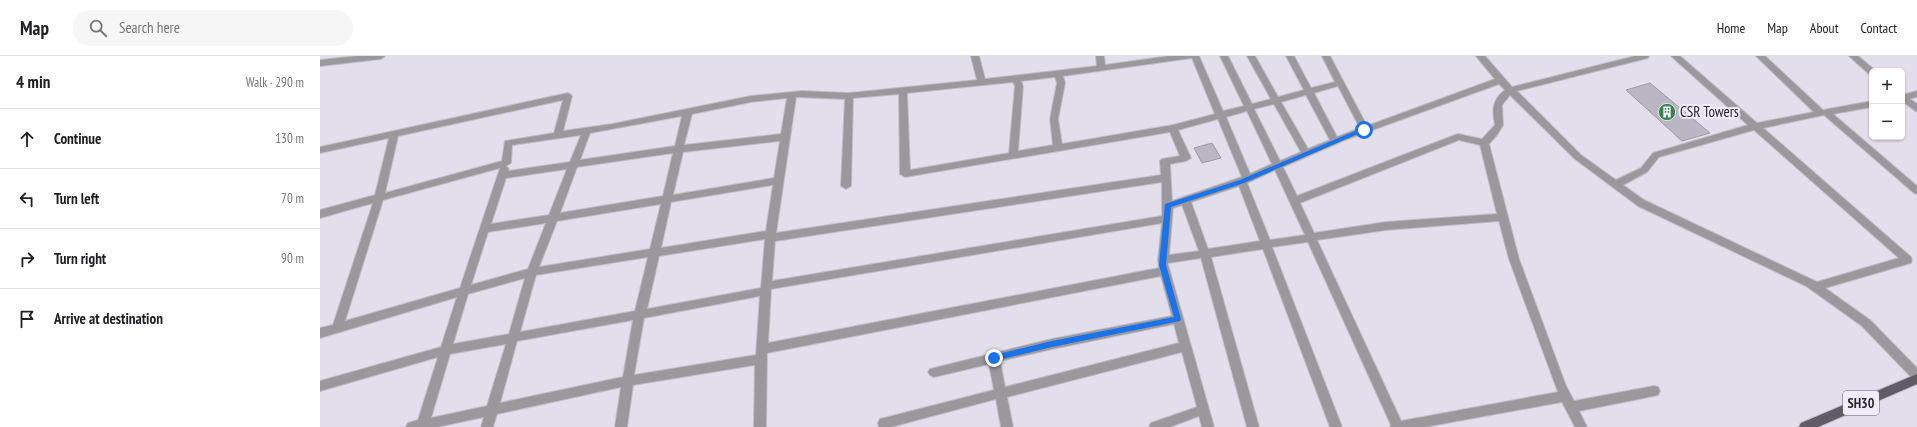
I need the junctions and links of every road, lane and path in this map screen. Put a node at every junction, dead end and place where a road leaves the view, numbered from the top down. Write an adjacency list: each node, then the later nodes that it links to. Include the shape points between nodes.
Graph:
1 (378, 56): 16 (street)
2 (975, 56): 22 (street)
3 (1100, 56): 17 (street)
4 (1189, 56): 17 (street)
5 (1195, 56): 38 (street)
6 (1224, 56): 34 (street)
7 (1251, 56): 32 (street)
8 (1290, 56): 26 (street)
9 (1326, 56): 23 (street)
10 (1480, 56): 21 (street)
11 (1645, 56): 15 (street)
12 (1675, 56): 39 (street)
13 (1760, 56): 37 (street)
14 (1853, 56): 18 (street)
15 (1630, 57): 25 (street)
16 (320, 63)
17 (1101, 68): 19 (street)
18 (1869, 69)
19 (1058, 73): 20 (street); 48 (street, via 1062,83 1054,119)
20 (1015, 78): 22 (street); 52 (street, via 1019,86)
21 (1501, 80): 25 (street); 42 (street)
22 (982, 82): 24 (street)
23 (1340, 83): 26 (street); 42 (street)
24 (903, 90): 29 (street); 52 (street, via 905,174)
25 (1511, 90): 47 (street, via 1500,98 1496,109 1499,125); 60 (street, via 1578,157)
26 (1310, 92): 32 (street); 46 (street)
27 (1917, 94): 30 (street)
28 (792, 95): 29 (street); 36 (street, via 751,99); 45 (street)
29 (848, 96): 61 (street)
30 (1905, 97)
31 (1905, 100): 35 (street)
32 (1276, 101): 34 (street); 51 (street)
33 (1869, 104): 37 (street)
34 (1250, 108): 38 (street); 55 (street)
35 (1917, 109)
36 (688, 112): 41 (street); 49 (street)
37 (1824, 112): 39 (street); 62 (street)
38 (1221, 115): 40 (street); 58 (street)
39 (1755, 127): 60 (street, via 1656,155 1644,170); 81 (street, via 1907,260)
40 (1173, 128): 48 (street); 57 (street, via 1186,158 1165,161)
41 (587, 130): 44 (street); 54 (street)
42 (1364, 130): 46 (street)
43 (394, 134): 44 (street, via 568,96); 50 (street); 63 (street)
44 (558, 135): 53 (street, via 508,143)
45 (786, 137): 49 (street); 59 (street)
46 (1335, 141): 51 (street)
47 (1484, 143): 66 (street, via 1458,137); 69 (street)
48 (1058, 148): 52 (street)
49 (679, 149): 54 (street); 64 (street)
50 (320, 150)
51 (1306, 154): 55 (street)
52 (1013, 156)
53 (506, 163): 56 (street); 63 (street)
54 (574, 164): 56 (street); 70 (street)
55 (1278, 166): 58 (street); 66 (street)
56 (502, 175): 72 (street)
57 (1166, 178): 67 (street); 73 (street)
58 (1245, 180): 65 (street); 75 (street)
59 (780, 181): 64 (street); 73 (street)
60 (1616, 184): 81 (street, via 1641,202)
61 (846, 186)
62 (1917, 191)
63 (379, 199): 68 (street); 86 (street)
64 (668, 200): 70 (street); 76 (street)
65 (1185, 200): 67 (street); 77 (street)
66 (1294, 201): 74 (street)
67 (1168, 206): 71 (street)
68 (320, 214)
69 (1502, 217): 74 (street, via 1386,226); 99 (street, via 1514,259)
70 (553, 218): 72 (street); 80 (street)
71 (1166, 220): 78 (street); 82 (street)
72 (484, 229): 83 (street)
73 (770, 236): 76 (street); 82 (street)
74 (1310, 238): 75 (street); 113 (street)
75 (1266, 245): 77 (street); 112 (street)
76 (655, 253): 80 (street); 84 (street)
77 (1205, 254): 78 (street); 111 (street)
78 (1163, 260): 79 (street)
79 (1164, 271): 85 (street); 91 (street)
80 (532, 272): 83 (street); 88 (street)
81 (1815, 287): 94 (street, via 1866,323)
82 (766, 288): 84 (street); 91 (street)
83 (464, 291): 86 (street); 90 (street)
84 (640, 314): 88 (street); 95 (street)
85 (1178, 319): 89 (street); 92 (street)
86 (337, 328): 87 (street)
87 (320, 333)
88 (512, 338): 90 (street); 101 (street)
89 (1185, 346): 98 (street); 102 (street)
90 (446, 350): 96 (street); 103 (street)
91 (762, 354): 95 (street); 106 (street)
92 (994, 358): 93 (street); 98 (street)
93 (934, 372)
94 (1917, 377): 115 (main road, SH30)
95 (628, 382): 101 (street); 105 (street)
96 (320, 386)
97 (1654, 391): 100 (street)
98 (1001, 393): 107 (street, via 884,423); 108 (street)
99 (1566, 396): 100 (street); 113 (street)
100 (1572, 407): 114 (street)
101 (490, 410): 103 (street); 104 (street)
102 (1203, 410): 109 (street); 110 (street)
103 (419, 426)
104 (487, 427)
105 (621, 427)
106 (760, 427)
107 (885, 427)
108 (1007, 427)
109 (1155, 427)
110 (1208, 427)
111 (1253, 427)
112 (1336, 427)
113 (1397, 427)
114 (1582, 427)
115 (1805, 427)

